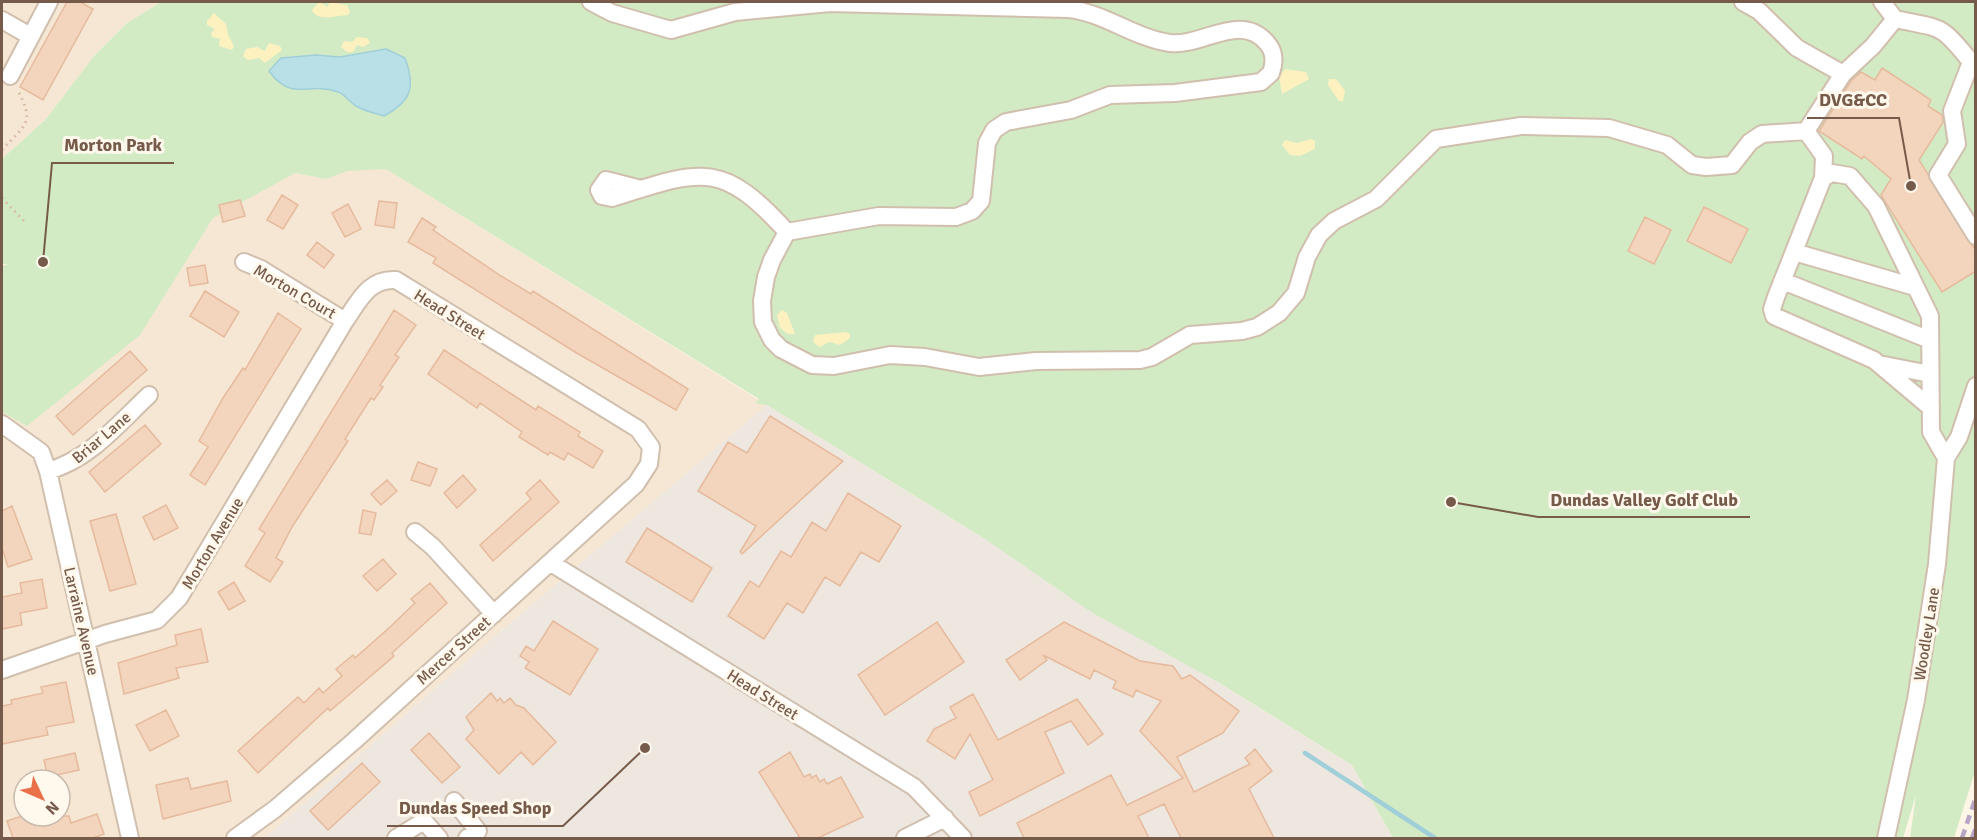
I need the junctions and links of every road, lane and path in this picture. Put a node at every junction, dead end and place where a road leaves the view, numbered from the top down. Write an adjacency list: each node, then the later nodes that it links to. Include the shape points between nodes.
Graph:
1 (49, 2): 6 (street)
2 (591, 2): 17 (street, via 612,13 671,30 735,12 830,3 1070,9 1098,15 1130,31 1171,43 1245,30 1265,40 1273,54 1272,69 1261,82 1198,91 1106,96 1071,110 1000,126 990,135 984,151 981,201 965,214 879,216)
3 (1743, 2): 8 (street, via 1759,11 1797,48)
4 (1890, 14): 7 (street, via 1940,29); 8 (street)
5 (2, 20): 6 (street)
6 (30, 36): 9 (street)
7 (1973, 62): 16 (street, via 1952,111 1957,144 1938,175)
8 (1842, 69): 10 (street)
9 (10, 76): 11 (path, via 28,111 28,120)
10 (1806, 131): 12 (street, via 1824,156); 17 (street, via 1762,134 1750,142 1732,165 1706,167 1686,162 1667,145 1609,128 1521,126 1436,139 1376,199 1334,221 1319,235 1307,257 1296,293 1279,314 1242,331 1190,335 1140,360 1036,361 979,367 890,355 834,366 812,365 781,349 763,322 766,278)
11 (2, 150)
12 (1823, 178): 18 (street); 21 (street, via 1838,172 1858,183 1876,206)
13 (641, 189): 17 (street, via 691,176 712,176 746,191 773,217)
14 (2, 198): 15 (path)
15 (24, 221)
16 (1976, 236)
17 (784, 238)
18 (1794, 252): 20 (street); 21 (street)
19 (244, 262): 22 (street, Morton Court)
20 (1783, 281): 23 (street); 24 (street, via 1772,309 1774,316)
21 (1915, 287): 23 (street, via 1930,316)
22 (345, 321): 30 (street, Head Street, via 370,286 382,279 396,280 638,429); 36 (street, Morton Avenue, via 179,598 157,620)
23 (1930, 340): 25 (street)
24 (1882, 364): 25 (street); 28 (street)
25 (1930, 374): 28 (street)
26 (1976, 386): 31 (street, via 1959,437)
27 (150, 395): 32 (street, Briar Lane, via 87,453 71,464)
28 (1931, 408): 31 (street, via 1931,432)
29 (2, 424): 32 (street, Larraine Avenue, via 41,452)
30 (651, 447): 34 (street, Mercer Street, via 649,464 636,484)
31 (1946, 458): 47 (street, Woodley Lane, via 1937,564 1920,677)
32 (48, 471): 36 (street, Larraine Avenue)
33 (415, 532): 35 (street)
34 (551, 563): 35 (street, Mercer Street); 39 (street, Head Street, via 914,787)
35 (494, 614): 41 (street, Mercer Street, via 354,741)
36 (88, 640): 37 (street, Morton Avenue); 40 (street, Larraine Avenue)
37 (2, 670)
38 (454, 801): 44 (street, via 478,831)
39 (945, 818): 45 (street); 46 (street, Head Street)
40 (130, 838)
41 (235, 838)
42 (396, 838): 43 (street, via 424,821)
43 (439, 838)
44 (467, 838)
45 (905, 838)
46 (963, 838)
47 (1886, 838)

